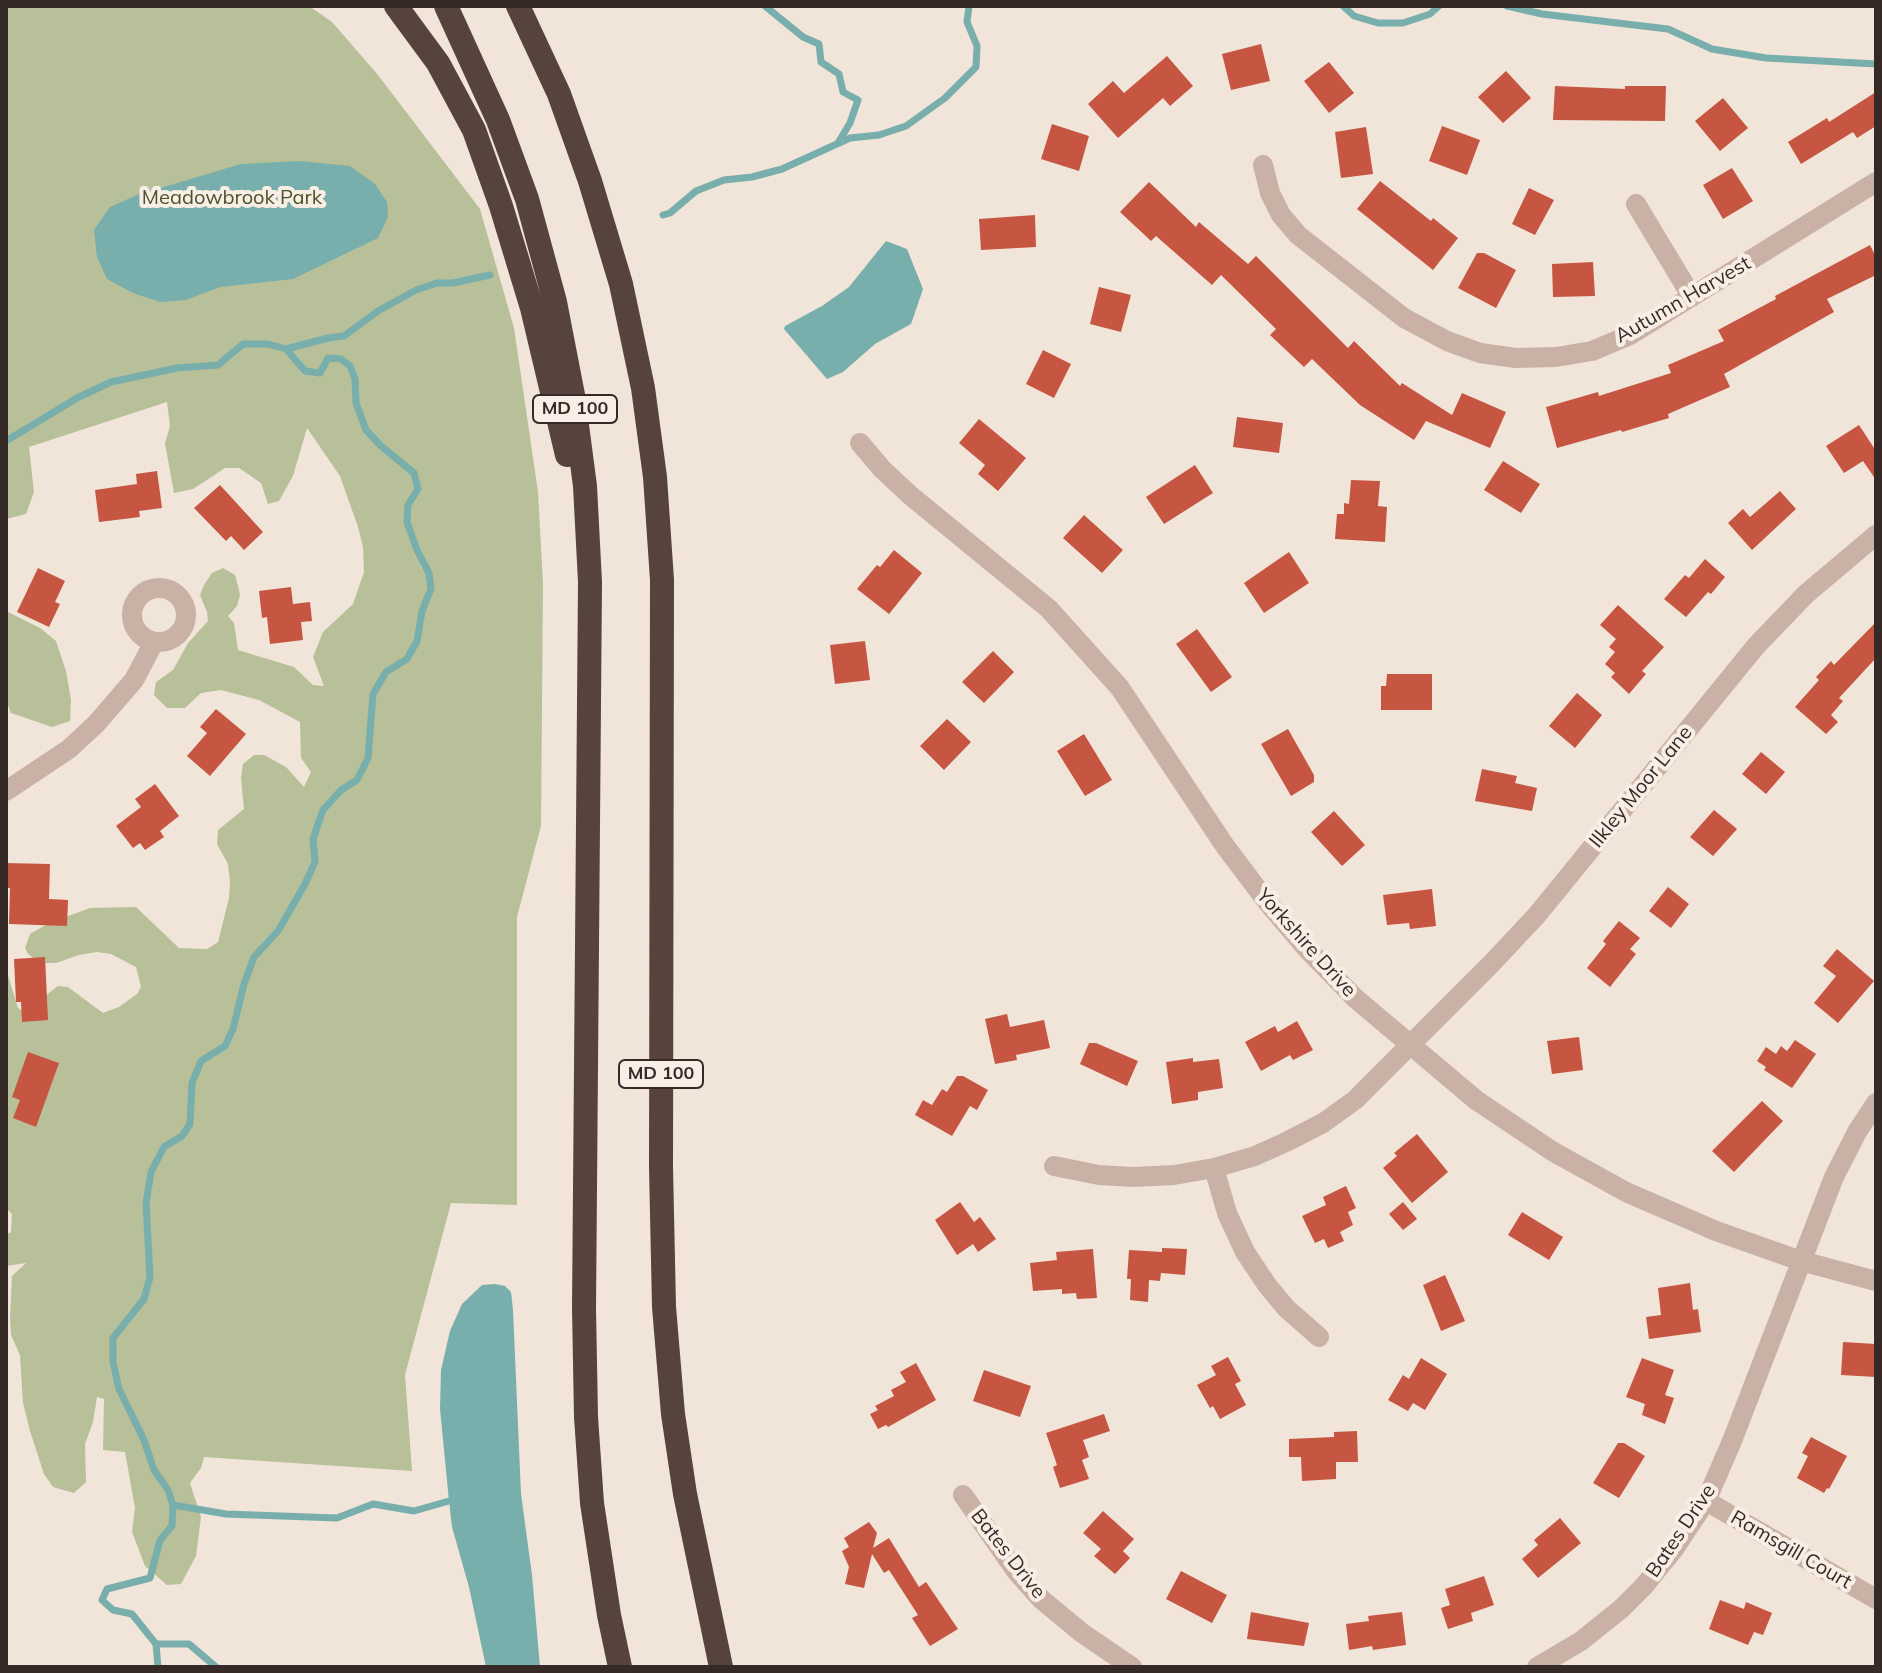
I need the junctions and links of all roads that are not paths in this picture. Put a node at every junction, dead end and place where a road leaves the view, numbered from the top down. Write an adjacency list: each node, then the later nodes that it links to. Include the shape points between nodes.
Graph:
1 (396, 6): 12 (highway, via 438,63 474,130 555,397 574,487 583,583)
2 (446, 6): 12 (highway, MD 100, via 527,199 573,395 590,582)
3 (518, 6): 24 (highway, MD 100, via 559,94 621,284 655,477 662,580 664,1307 685,1494)
4 (1263, 165): 7 (street, Autumn Harvest, via 1281,215 1298,235 1404,318 1480,353 1516,358 1592,351)
5 (1876, 182): 7 (street, Autumn Harvest)
6 (1636, 204): 7 (street)
7 (1692, 297)
8 (860, 443): 13 (street, Yorkshire Drive, via 911,496 1049,609 1120,688 1268,903 1355,998)
9 (1876, 535): 13 (street, Ilkley Moor Lane, via 1806,594 1756,646 1537,915)
10 (154, 642): 11 (street, via 134,680 96,724)
11 (6, 791)
12 (589, 833): 23 (highway, MD 100, via 586,1417 592,1503)
13 (1410, 1044): 16 (street, Ilkley Moor Lane, via 1355,1100 1323,1123 1255,1156); 17 (street, Yorkshire Drive, via 1476,1100 1552,1151 1626,1192)
14 (1876, 1103): 17 (street, Bates Drive, via 1834,1177)
15 (1054, 1166): 16 (street, Ilkley Moor Lane, via 1133,1177)
16 (1214, 1168): 19 (street, via 1245,1252 1286,1308)
17 (1801, 1261): 18 (street, Yorkshire Drive); 21 (street, Bates Drive)
18 (1876, 1281)
19 (1319, 1337)
20 (963, 1495): 25 (street, Bates Drive, via 1041,1599)
21 (1706, 1501): 22 (street, Ramsgill Court); 26 (street, Bates Drive, via 1674,1549 1621,1609)
22 (1876, 1599)
23 (620, 1667)
24 (721, 1667)
25 (1132, 1667)
26 (1537, 1667)

